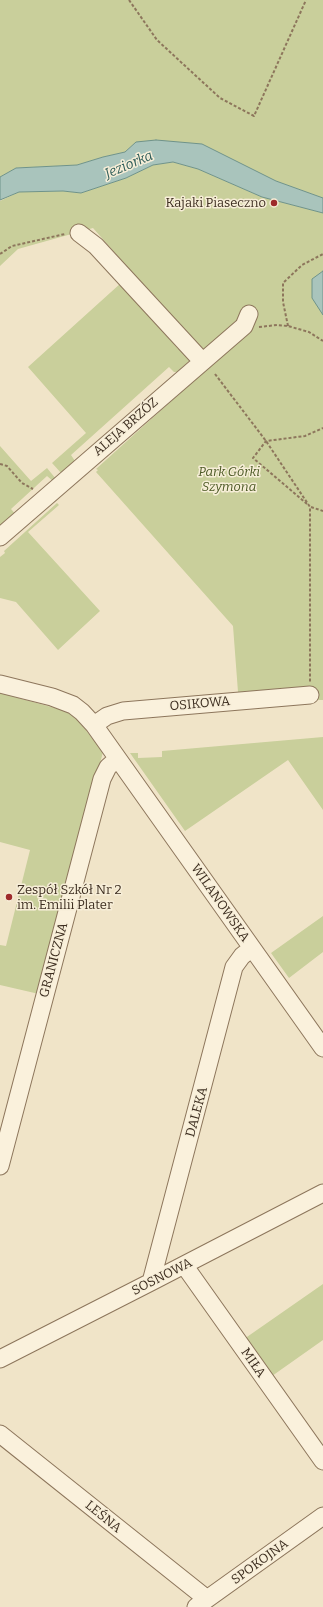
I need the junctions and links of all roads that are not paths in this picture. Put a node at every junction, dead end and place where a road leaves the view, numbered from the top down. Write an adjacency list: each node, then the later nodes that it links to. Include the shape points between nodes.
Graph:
1 (79, 234): 3 (street, via 96,246)
2 (247, 320): 3 (street, ALEJA BRZÓZ)
3 (202, 361): 4 (street, ALEJA BRZÓZ)
4 (0, 537)
5 (0, 684): 7 (street, WILANOWSKA, via 73,705)
6 (310, 695): 7 (street, OSIKOWA, via 123,711 108,716)
7 (94, 725): 8 (street, WILANOWSKA)
8 (117, 759): 9 (street, WILANOWSKA); 11 (street, GRANICZNA, via 108,767 102,779)
9 (252, 948): 10 (street, WILANOWSKA); 14 (street, DALEKA, via 234,967)
10 (323, 1048)
11 (0, 1166)
12 (323, 1192): 13 (street, SOSNOWA)
13 (184, 1265): 14 (street, SOSNOWA); 17 (street, MIŁA)
14 (151, 1282): 15 (street, SOSNOWA)
15 (0, 1359)
16 (0, 1434): 19 (street, LEŚNA)
17 (323, 1461)
18 (323, 1516): 19 (street, SPOKOJNA)
19 (202, 1603)

